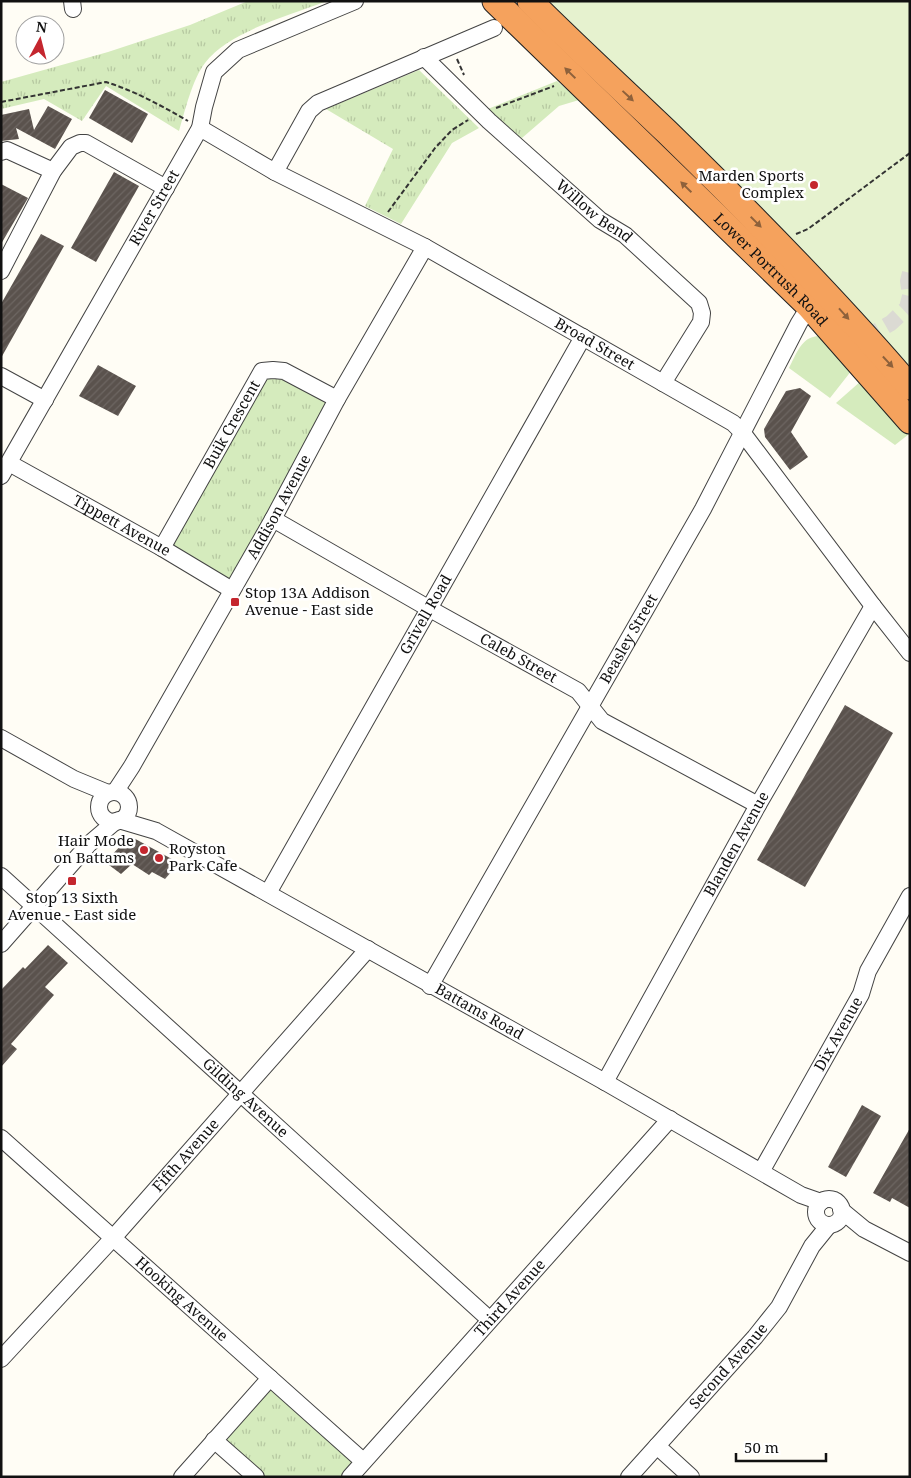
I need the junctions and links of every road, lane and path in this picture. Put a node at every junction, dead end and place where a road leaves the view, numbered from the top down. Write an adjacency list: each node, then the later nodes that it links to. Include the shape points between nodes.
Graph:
1 (355, 1): 12 (street, River Street, via 238,50 214,72)
2 (495, 1): 22 (highway, Lower Portrush Road, one-way to 2)
3 (530, 1): 20 (highway, Lower Portrush Road, one-way to 20)
4 (494, 28): 6 (street)
5 (456, 56): 7 (path)
6 (424, 57): 16 (street, via 318,103 309,111); 28 (street, Willow Bend, via 489,121 600,220 625,235 699,303 700,322)
7 (467, 83)
8 (554, 86): 10 (path)
9 (1, 102): 12 (path, via 106,82 155,102)
10 (491, 110)
11 (472, 118): 18 (path, via 452,130 435,148)
12 (200, 128): 16 (street, Broad Street); 17 (street, River Street)
13 (1, 152): 15 (street, via 7,150)
14 (910, 153): 20 (path, via 808,229 796,233)
15 (53, 171): 17 (street, via 71,147 86,143); 21 (street)
16 (275, 172): 19 (street, Broad Street)
17 (166, 188): 31 (street, River Street)
18 (387, 214)
19 (425, 247): 24 (street, Broad Street); 30 (street, Addison Avenue)
20 (782, 248): 22 (highway, Lower Portrush Road)
21 (1, 271)
22 (815, 298): 23 (highway, Lower Portrush Road); 25 (highway, Lower Portrush Road, one-way to 25); 33 (street, Beasley Street)
23 (835, 335): 25 (highway); 26 (highway, Lower Portrush Road)
24 (583, 337): 28 (street, Broad Street); 39 (street, Grivell Road)
25 (866, 338): 26 (highway); 29 (highway, Lower Portrush Road, one-way to 29)
26 (867, 371): 32 (highway, Lower Portrush Road)
27 (1, 376): 31 (street)
28 (664, 383): 33 (street, Broad Street, via 733,423)
29 (910, 387)
30 (337, 399): 35 (street, Addison Avenue); 36 (street, Buik Crescent, via 284,371 262,371)
31 (45, 400): 34 (street, River Street)
32 (910, 421)
33 (742, 432): 38 (street, Broad Street); 41 (street, Beasley Street, via 703,509)
34 (5, 469): 36 (street, Tippett Avenue)
35 (273, 519): 37 (street, Addison Avenue); 39 (street, Caleb Street)
36 (162, 548): 37 (street, Tippett Avenue)
37 (232, 590): 44 (street, Addison Avenue, via 132,766)
38 (873, 606): 40 (street, Broad Street); 45 (street, Blanden Avenue)
39 (429, 609): 41 (street, Caleb Street, via 578,691); 51 (street, Grivell Road)
40 (910, 653)
41 (590, 706): 45 (street, Caleb Street, via 602,721); 56 (street, Beasley Street)
42 (1, 738): 43 (street, Battams Road)
43 (74, 779): 44 (street, Battams Road); 46 (street, Battams Road)
44 (119, 796): 46 (street, via 100,800); 47 (street, via 127,815); 48 (street, Battams Road)
45 (758, 805): 57 (street, Blanden Avenue)
46 (100, 811): 47 (street, via 105,819); 49 (street, via 99,825)
47 (118, 821): 48 (street, Battams Road); 49 (street)
48 (156, 831): 51 (street, Battams Road)
49 (90, 844): 53 (street)
50 (1, 876): 53 (street, Gilding Avenue)
51 (268, 893): 55 (street, Battams Road)
52 (910, 896): 61 (street, Dix Avenue, via 868,971 861,994)
53 (36, 906): 54 (street); 58 (street, Gilding Avenue)
54 (1, 944)
55 (368, 949): 56 (street, Battams Road); 58 (street, Fifth Avenue)
56 (430, 986): 57 (street, Battams Road)
57 (605, 1082): 59 (street, Battams Road)
58 (240, 1094): 63 (street, Fifth Avenue); 65 (street, Gilding Avenue)
59 (670, 1118): 61 (street, Battams Road); 65 (street, Third Avenue)
60 (1, 1138): 63 (street, Hooking Avenue)
61 (762, 1170): 62 (street, Battams Road)
62 (827, 1215): 64 (street, Battams Road, via 864,1229); 69 (street, Second Avenue, via 779,1307)
63 (112, 1238): 66 (street, Fifth Avenue); 67 (street, Hooking Avenue)
64 (910, 1253)
65 (489, 1319): 70 (street, Third Avenue)
66 (1, 1359)
67 (270, 1378): 68 (street); 70 (street, Hooking Avenue)
68 (214, 1440): 71 (street); 72 (street)
69 (656, 1446): 74 (street, Second Avenue); 75 (street)
70 (363, 1461): 73 (street, Third Avenue)
71 (182, 1477)
72 (256, 1477)
73 (350, 1477)
74 (629, 1477)
75 (691, 1477)

